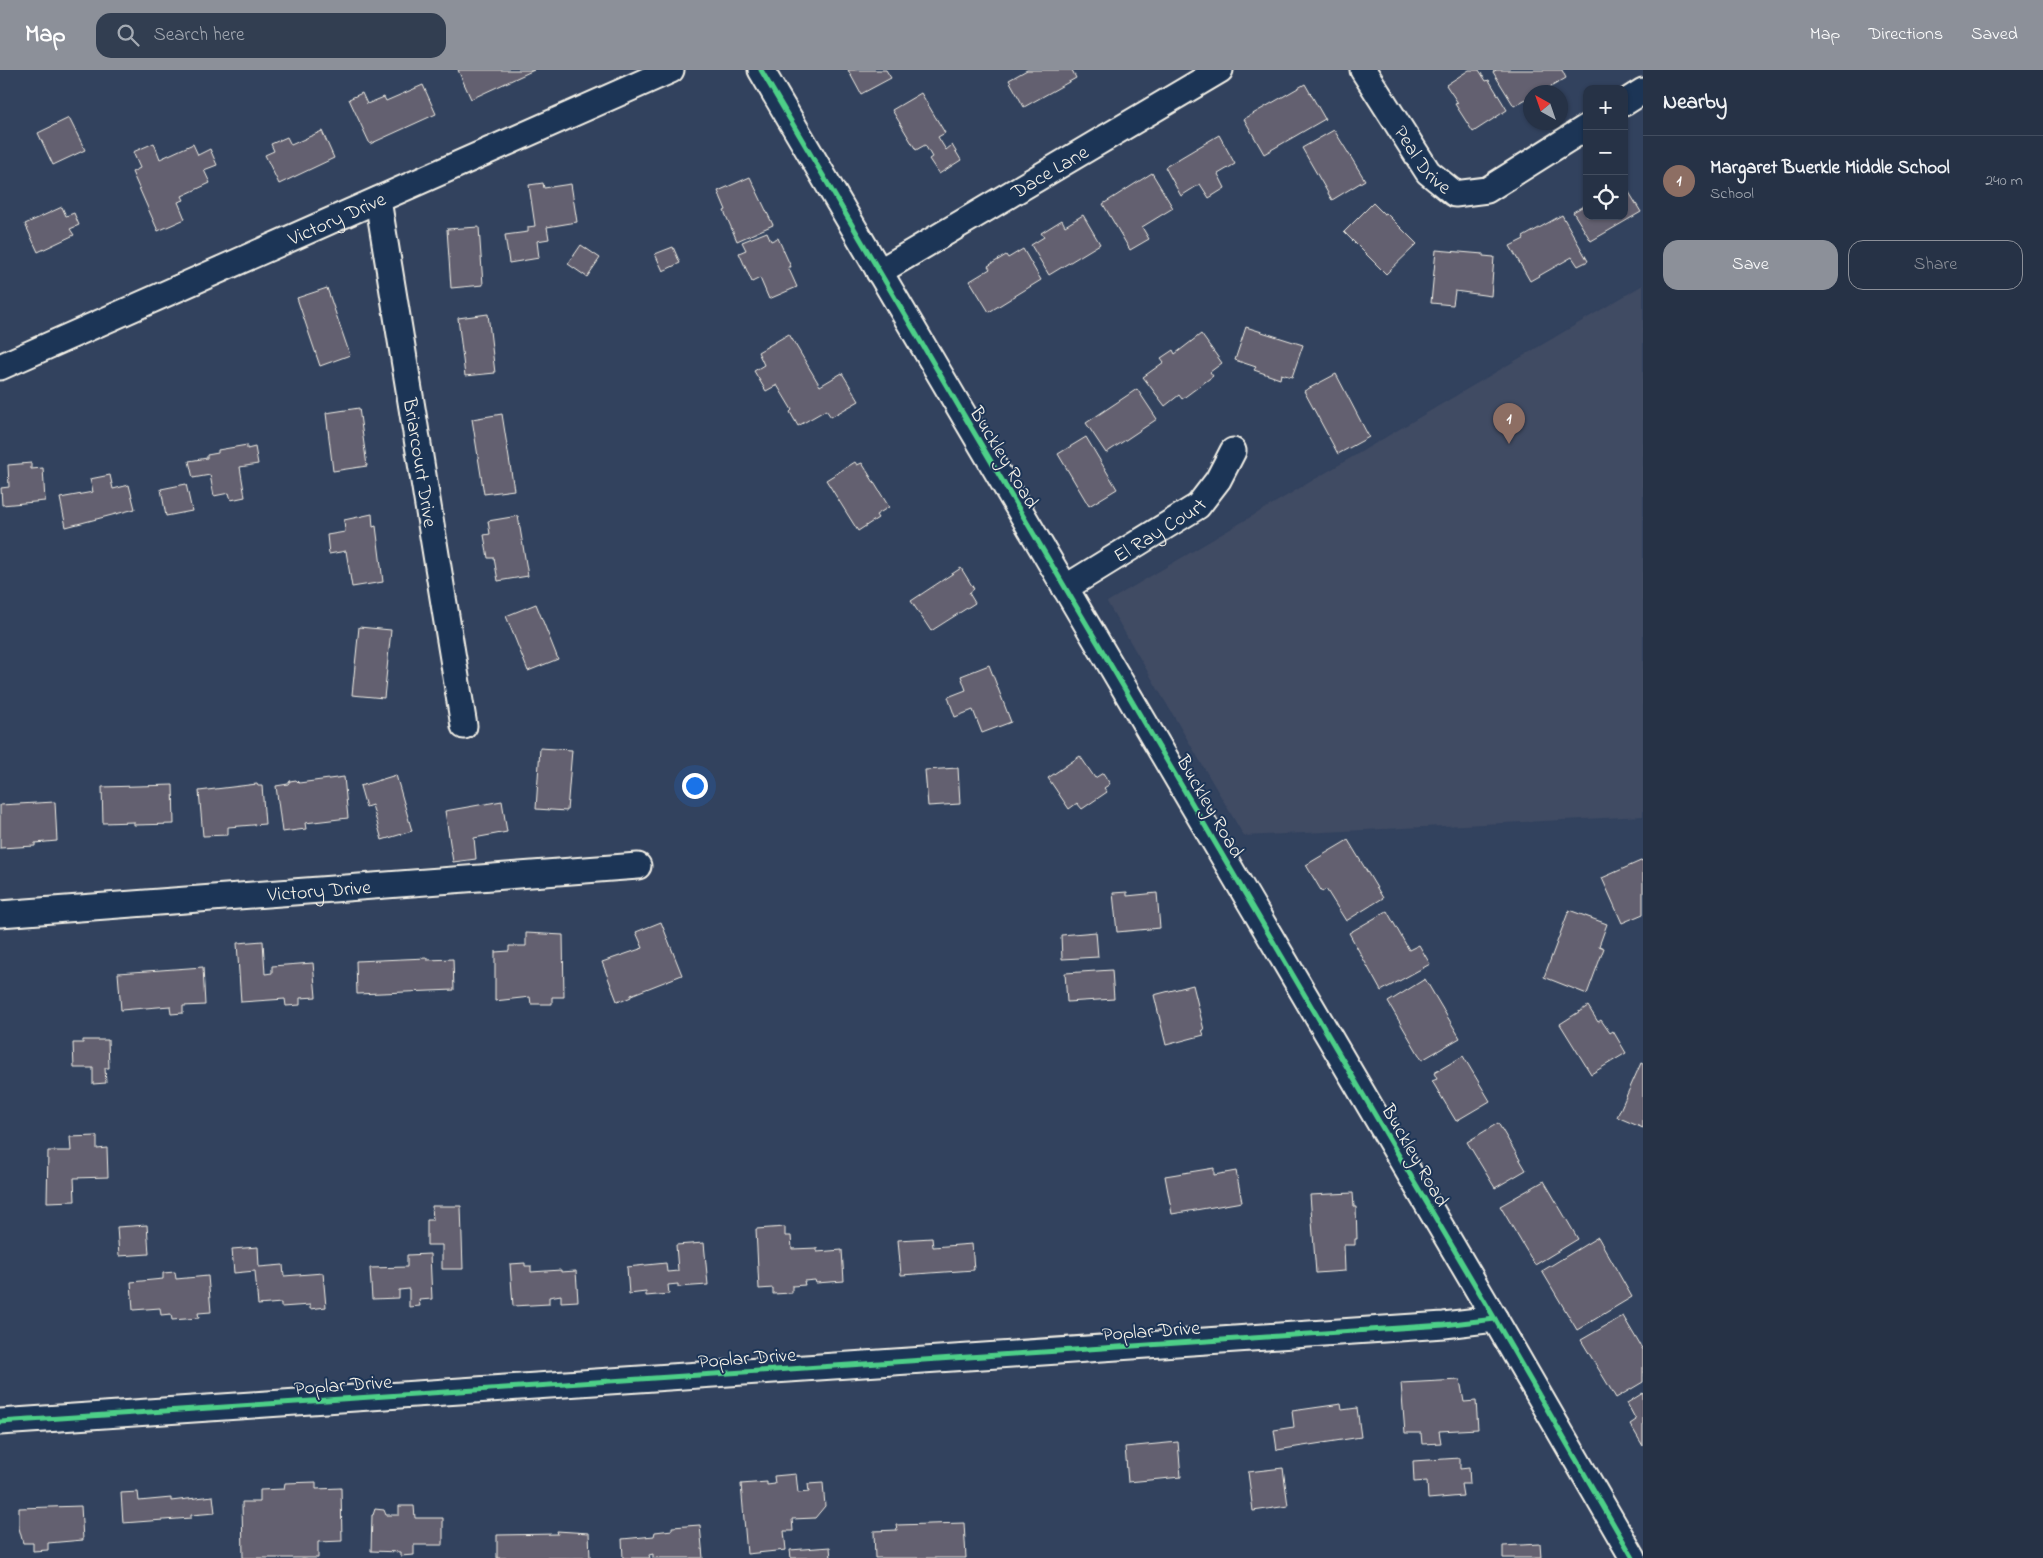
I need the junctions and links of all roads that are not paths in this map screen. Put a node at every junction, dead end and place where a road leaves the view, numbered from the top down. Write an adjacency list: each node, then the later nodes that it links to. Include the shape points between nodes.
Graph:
1 (672, 70): 8 (street, Victory Drive)
2 (761, 70): 9 (street, Buckley Road)
3 (1220, 70): 9 (street, Dace Lane)
4 (1363, 70): 7 (street, Peal Drive, via 1428,172 1455,194 1487,190)
5 (1643, 91): 6 (street)
6 (1628, 100)
7 (1583, 130)
8 (378, 200): 10 (street, Victory Drive); 13 (street, Briarcourt Drive)
9 (879, 272): 12 (street, Buckley Road)
10 (0, 368)
11 (1233, 451): 12 (street, El Ray Court, via 1218,480 1198,506)
12 (1065, 588): 16 (street, Buckley Road)
13 (464, 726)
14 (638, 866): 15 (street, Victory Drive)
15 (0, 914)
16 (1495, 1319): 17 (street, Poplar Drive, via 1434,1326); 18 (street, Buckley Road)
17 (0, 1422)
18 (1633, 1558)

